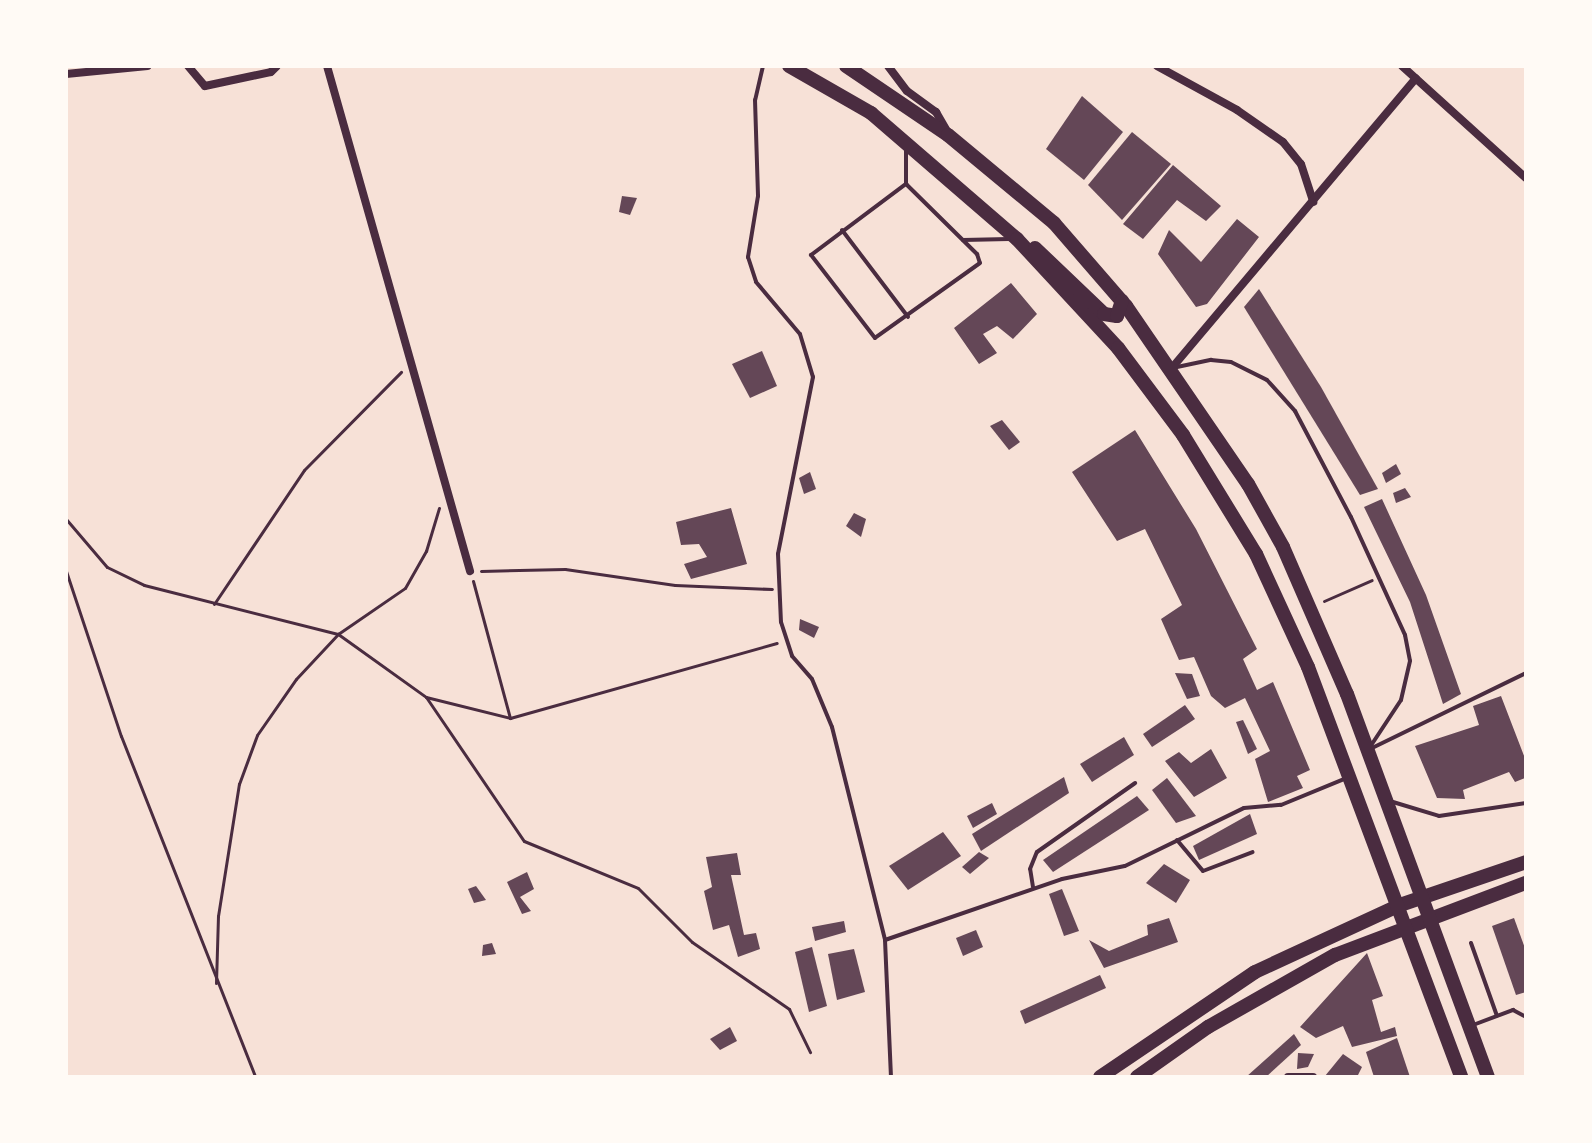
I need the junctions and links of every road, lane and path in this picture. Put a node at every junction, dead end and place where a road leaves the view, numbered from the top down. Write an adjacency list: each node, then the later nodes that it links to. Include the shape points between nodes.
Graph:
1 (148, 66): 11 (street)
2 (188, 66): 3 (street, via 205,86 271,72)
3 (277, 66)
4 (327, 66): 23 (street)
5 (763, 66): 30 (lane, via 755,100 758,196 748,257 756,282 800,334 813,377 778,554)
6 (789, 66): 14 (main road, via 838,91)
7 (846, 66): 13 (main road)
8 (888, 66): 13 (street, via 907,91 936,112)
9 (1157, 66): 17 (street, via 1283,142 1301,164)
10 (1402, 66): 12 (street)
11 (66, 74)
12 (1416, 78): 15 (street); 17 (street)
13 (948, 135): 21 (main road, via 1054,223)
14 (906, 142): 16 (lane); 19 (main road)
15 (1526, 178)
16 (906, 184): 18 (lane); 20 (lane)
17 (1313, 202): 24 (street)
18 (842, 230): 22 (lane); 22 (lane, via 813,251 812,260 866,332 880,337)
19 (1017, 239): 20 (lane); 21 (main road, via 1054,262 1104,314 1117,316); 39 (main road, via 1118,348 1222,495 1286,617)
20 (963, 240): 22 (lane, via 977,254 978,267)
21 (1122, 301): 24 (main road)
22 (908, 317)
23 (409, 364): 25 (street); 31 (path, via 304,470)
24 (1171, 369): 29 (lane, via 1211,360 1231,362 1250,369 1282,394); 32 (main road, via 1248,484)
25 (445, 482): 28 (street); 33 (path, via 426,551 405,588)
26 (66, 519): 31 (path, via 107,567 144,585)
27 (66, 571): 54 (path, via 121,736)
28 (470, 571): 30 (path, via 565,569 675,585); 37 (path)
29 (1378, 577): 32 (path); 38 (lane, via 1405,635 1410,674 1401,700)
30 (780, 589): 34 (lane)
31 (214, 604): 33 (path)
32 (1309, 607): 38 (main road)
33 (338, 634): 36 (path); 54 (path, via 275,707 239,784 218,916)
34 (787, 640): 37 (path); 52 (lane, via 792,656 812,679 832,727)
35 (1526, 673): 38 (lane)
36 (426, 697): 37 (path); 58 (path, via 524,841 638,888 692,942 789,1009)
37 (510, 718)
38 (1368, 749): 41 (main road)
39 (1350, 776): 43 (lane, via 1281,805 1244,808); 49 (main road)
40 (1135, 783): 47 (lane, via 1037,852 1030,869)
41 (1387, 799): 42 (lane, via 1434,816); 48 (main road)
42 (1526, 802)
43 (1177, 840): 44 (lane, via 1203,871); 47 (lane, via 1125,866)
44 (1253, 852)
45 (1526, 862): 48 (main road)
46 (1526, 883): 50 (main road)
47 (1033, 888): 52 (lane)
48 (1422, 897): 49 (main road); 50 (main road)
49 (1400, 905): 51 (main road); 61 (main road, via 1255,972)
50 (1428, 917): 51 (main road); 57 (main road)
51 (1407, 925): 62 (main road, via 1263,994); 65 (main road)
52 (885, 940): 60 (lane)
53 (1471, 943): 55 (lane)
54 (216, 983): 59 (path)
55 (1497, 1016): 56 (lane, via 1513,1010); 57 (lane)
56 (1526, 1017)
57 (1470, 1026): 66 (main road)
58 (810, 1052)
59 (255, 1077)
60 (891, 1077)
61 (1100, 1077)
62 (1137, 1077)
63 (1288, 1077): 64 (street)
64 (1313, 1077)
65 (1461, 1077)
66 (1488, 1077)

